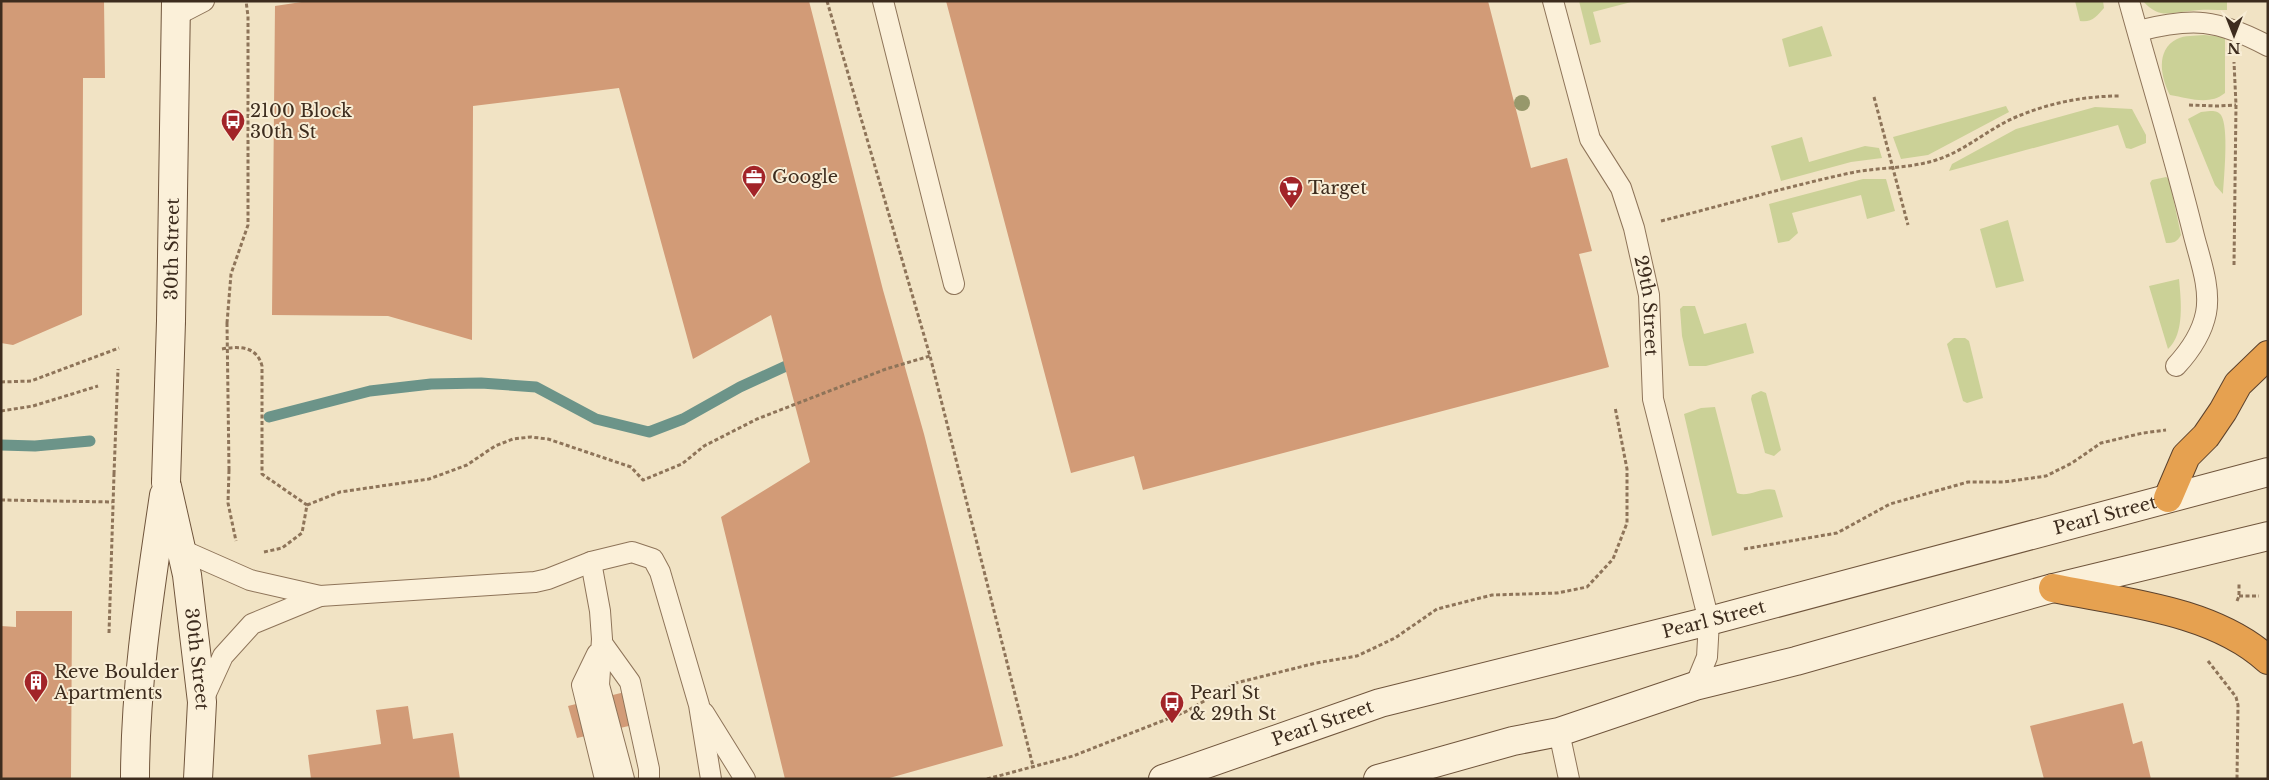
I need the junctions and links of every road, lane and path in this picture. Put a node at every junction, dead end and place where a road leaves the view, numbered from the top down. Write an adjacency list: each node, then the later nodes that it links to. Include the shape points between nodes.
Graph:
1 (204, 1): 7 (lane)
2 (246, 1): 38 (path, bridge, via 248,225 231,274 227,323 228,503)
3 (827, 1): 23 (path)
4 (883, 1): 19 (lane)
5 (1553, 1): 17 (lane, 29th Street, via 1590,139 1621,188)
6 (2130, 1): 9 (lane)
7 (174, 6): 32 (main road, 30th Street, bridge)
8 (2232, 29): 9 (lane, via 2219,24 2185,21); 10 (lane); 14 (path)
9 (2138, 31): 24 (lane, via 2174,152 2206,285 2206,313 2201,327 2188,353)
10 (2268, 46)
11 (2120, 96): 15 (path, via 2090,96 2024,114 1939,160)
12 (1874, 97): 15 (path)
13 (2180, 104): 14 (path)
14 (2236, 104): 18 (path)
15 (1894, 167): 16 (path); 17 (path, via 1821,179)
16 (1908, 225)
17 (1634, 228): 47 (lane, 29th Street, via 1649,295 1653,399)
18 (2233, 267)
19 (954, 284)
20 (119, 348): 26 (path, via 31,381)
21 (222, 349): 36 (path, via 242,346 256,353 260,359 262,474)
22 (2268, 354): 33 (highway, via 2238,384 2206,436 2186,456)
23 (930, 356): 36 (path, via 886,369 757,419 704,446 682,464 643,480 631,467 548,438 513,438 466,465 429,478 340,492); 56 (path)
24 (2176, 366)
25 (118, 369): 35 (path, bridge)
26 (1, 382)
27 (98, 386): 29 (path, via 33,406)
28 (1615, 407): 56 (path, via 1627,469 1627,523 1613,559 1587,587 1557,593 1492,595 1437,609 1395,638 1357,656 1316,662 1236,683 1185,712 1073,756)
29 (1, 411)
30 (2169, 430): 39 (path, via 2144,432 2101,443 2046,476 2004,482 1968,482 1890,504 1837,533)
31 (2268, 472): 33 (main road, Pearl Street)
32 (166, 482): 40 (main road, 30th Street); 57 (main road, 30th Street, via 140,666 135,722)
33 (2168, 498): 47 (main road, Pearl Street)
34 (1, 500): 35 (path)
35 (112, 502): 48 (path)
36 (307, 505): 41 (path, via 302,534 282,548)
37 (2268, 536): 44 (main road)
38 (237, 544)
39 (1744, 549)
40 (182, 550): 45 (lane, via 250,580); 53 (main road, 30th Street)
41 (258, 553)
42 (590, 562): 45 (lane, via 548,580 535,582); 49 (lane, via 600,611); 54 (lane, via 632,552 652,559 660,572)
43 (2239, 584): 46 (path, via 2240,596)
44 (2053, 588): 51 (highway, via 2198,620); 52 (main road, via 1796,661)
45 (320, 596): 53 (lane, via 252,624 223,656)
46 (2259, 596)
47 (1708, 621): 52 (lane, 29th Street, via 1707,657); 65 (main road, Pearl Street, via 1380,703)
48 (109, 634)
49 (601, 646): 59 (lane, via 582,685); 60 (lane, via 599,685); 61 (lane, via 630,682)
50 (2206, 658): 68 (path, via 2236,697)
51 (2268, 660)
52 (1695, 686): 55 (main road)
53 (202, 702): 58 (main road, 30th Street)
54 (699, 705): 62 (lane); 63 (lane)
55 (1559, 732): 66 (main road, via 1513,741); 67 (lane)
56 (1033, 766): 64 (path)
57 (135, 779)
58 (198, 779)
59 (605, 779)
60 (624, 779)
61 (649, 779)
62 (711, 779)
63 (745, 779)
64 (987, 779)
65 (1163, 779)
66 (1378, 779)
67 (1569, 779)
68 (2237, 779)

